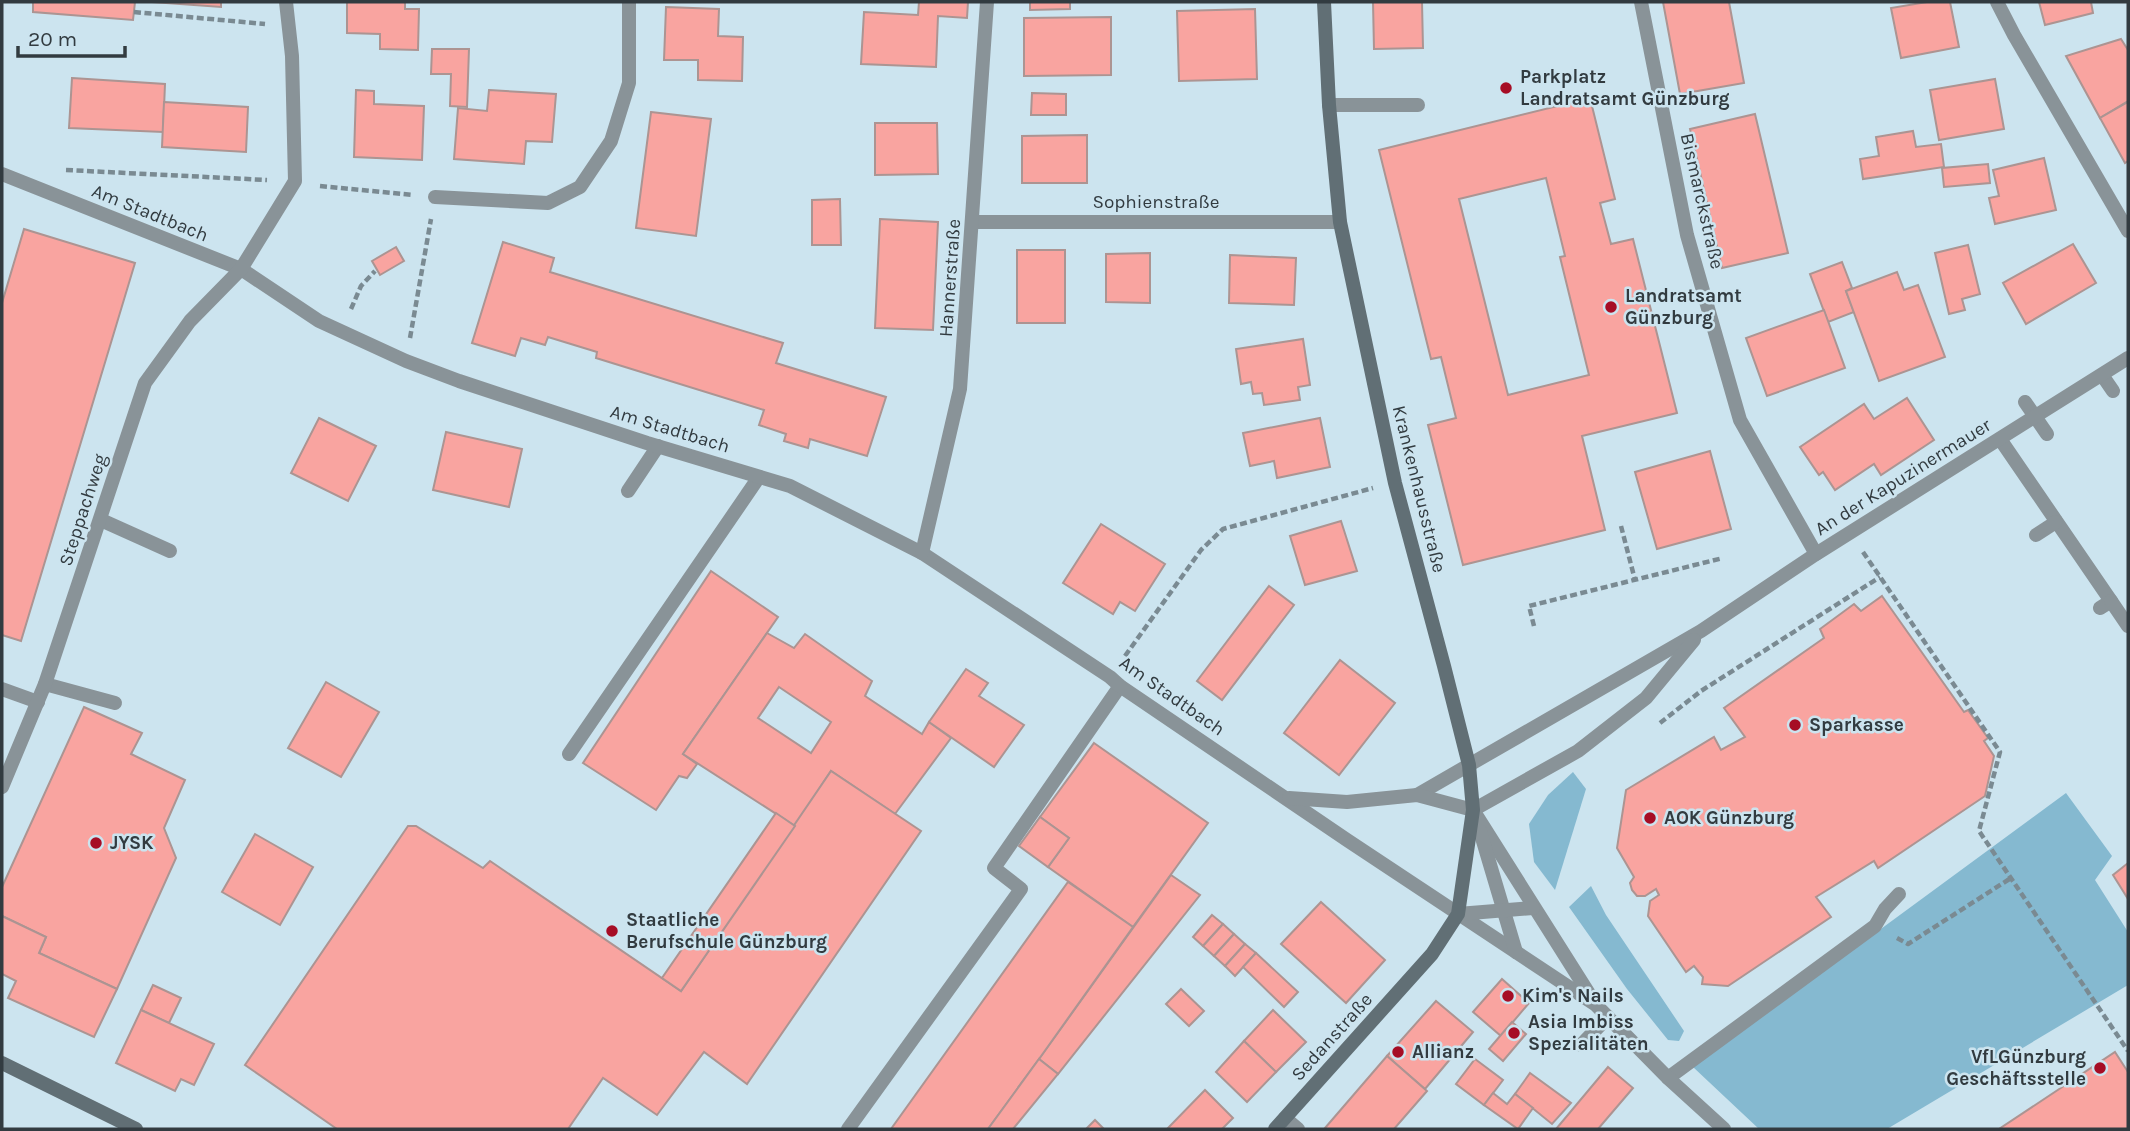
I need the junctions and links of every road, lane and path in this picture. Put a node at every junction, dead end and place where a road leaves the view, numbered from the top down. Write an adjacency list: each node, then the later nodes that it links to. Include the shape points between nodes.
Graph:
1 (286, 2): 8 (street, Steppachweg)
2 (629, 2): 15 (street, via 629,83 611,141 580,187 548,203)
3 (987, 2): 16 (street, Hannerstraße)
4 (1324, 2): 9 (street, Krankenhausstraße)
5 (1641, 2): 41 (street, Bismarckstraße, via 1687,235 1741,421)
6 (1997, 2): 18 (street)
7 (134, 12): 8 (path)
8 (289, 26): 19 (street, Steppachweg, via 295,181)
9 (1329, 105): 10 (street); 17 (street, Krankenhausstraße)
10 (1418, 105)
11 (58, 169): 13 (path)
12 (2, 174): 19 (street, Am Stadtbach)
13 (271, 180)
14 (320, 186): 15 (path)
15 (435, 197): 23 (path)
16 (973, 222): 17 (street, Sophienstraße); 40 (street, Hannerstraße, via 960,389)
17 (1340, 222): 32 (street, Krankenhausstraße)
18 (2128, 231)
19 (241, 269): 23 (street, Am Stadtbach, via 319,321); 34 (street, Steppachweg, via 190,321 145,383)
20 (376, 271): 21 (path, via 360,286)
21 (351, 310)
22 (2128, 358): 24 (street, An der Kapuzinermauer)
23 (406, 361): 30 (street, Am Stadtbach)
24 (2102, 374): 25 (street); 27 (street, An der Kapuzinermauer)
25 (2113, 391)
26 (2025, 402): 27 (street)
27 (2035, 417): 28 (street); 29 (street, An der Kapuzinermauer)
28 (2047, 434)
29 (2000, 439): 35 (street); 37 (street, An der Kapuzinermauer)
30 (658, 446): 31 (street, Am Stadtbach); 33 (street)
31 (759, 477): 40 (street, Am Stadtbach, via 790,486); 54 (street)
32 (1395, 483): 48 (path, via 1223,530 1201,551); 55 (street, Krankenhausstraße)
33 (628, 491)
34 (101, 520): 39 (street); 49 (street, Steppachweg)
35 (2056, 522): 38 (street); 46 (street, via 2105,604)
36 (1621, 526): 44 (path)
37 (1850, 534): 41 (street, An der Kapuzinermauer); 43 (path)
38 (2036, 535)
39 (170, 551)
40 (922, 552): 48 (street, Am Stadtbach)
41 (1816, 554): 47 (street, An der Kapuzinermauer)
42 (1723, 558): 44 (path)
43 (1880, 577): 53 (path, via 1701,691); 60 (path, via 2000,751 1979,831)
44 (1634, 580): 45 (path, via 1529,606)
45 (1534, 626)
46 (2128, 626)
47 (1701, 631): 55 (street, An der Kapuzinermauer); 59 (street, An der Kapuzinermauer, via 1646,698 1578,751)
48 (1115, 681): 58 (street, Am Stadtbach); 76 (street, via 994,868 1021,888)
49 (45, 684): 51 (street, Steppachweg); 52 (street)
50 (2, 690): 51 (street)
51 (38, 702): 56 (street, Steppachweg)
52 (115, 703)
53 (1658, 725)
54 (569, 754)
55 (1469, 765): 57 (street); 59 (street, Krankenhausstraße)
56 (2, 787)
57 (1417, 795): 58 (street, via 1347,802); 59 (street)
58 (1287, 798): 64 (street, Am Stadtbach)
59 (1473, 810): 62 (street); 63 (street); 64 (street, Krankenhausstraße)
60 (2011, 878): 65 (path, via 1908,944); 71 (path)
61 (1899, 894): 65 (street)
62 (1533, 908): 63 (street); 68 (street)
63 (1504, 910): 64 (street); 66 (street)
64 (1458, 914): 66 (street, Am Stadtbach); 67 (street, Krankenhausstraße)
65 (1875, 926): 73 (street)
66 (1516, 952): 68 (street, Am Stadtbach)
67 (1417, 970): 74 (street, Sedanstraße)
68 (1595, 1005): 69 (street)
69 (1608, 1017): 70 (street); 73 (street)
70 (1581, 1045)
71 (2128, 1051)
72 (2, 1063): 75 (street)
73 (1668, 1078): 78 (street)
74 (1280, 1124): 77 (street)
75 (132, 1128)
76 (848, 1129)
77 (1298, 1129)
78 (1724, 1129)

